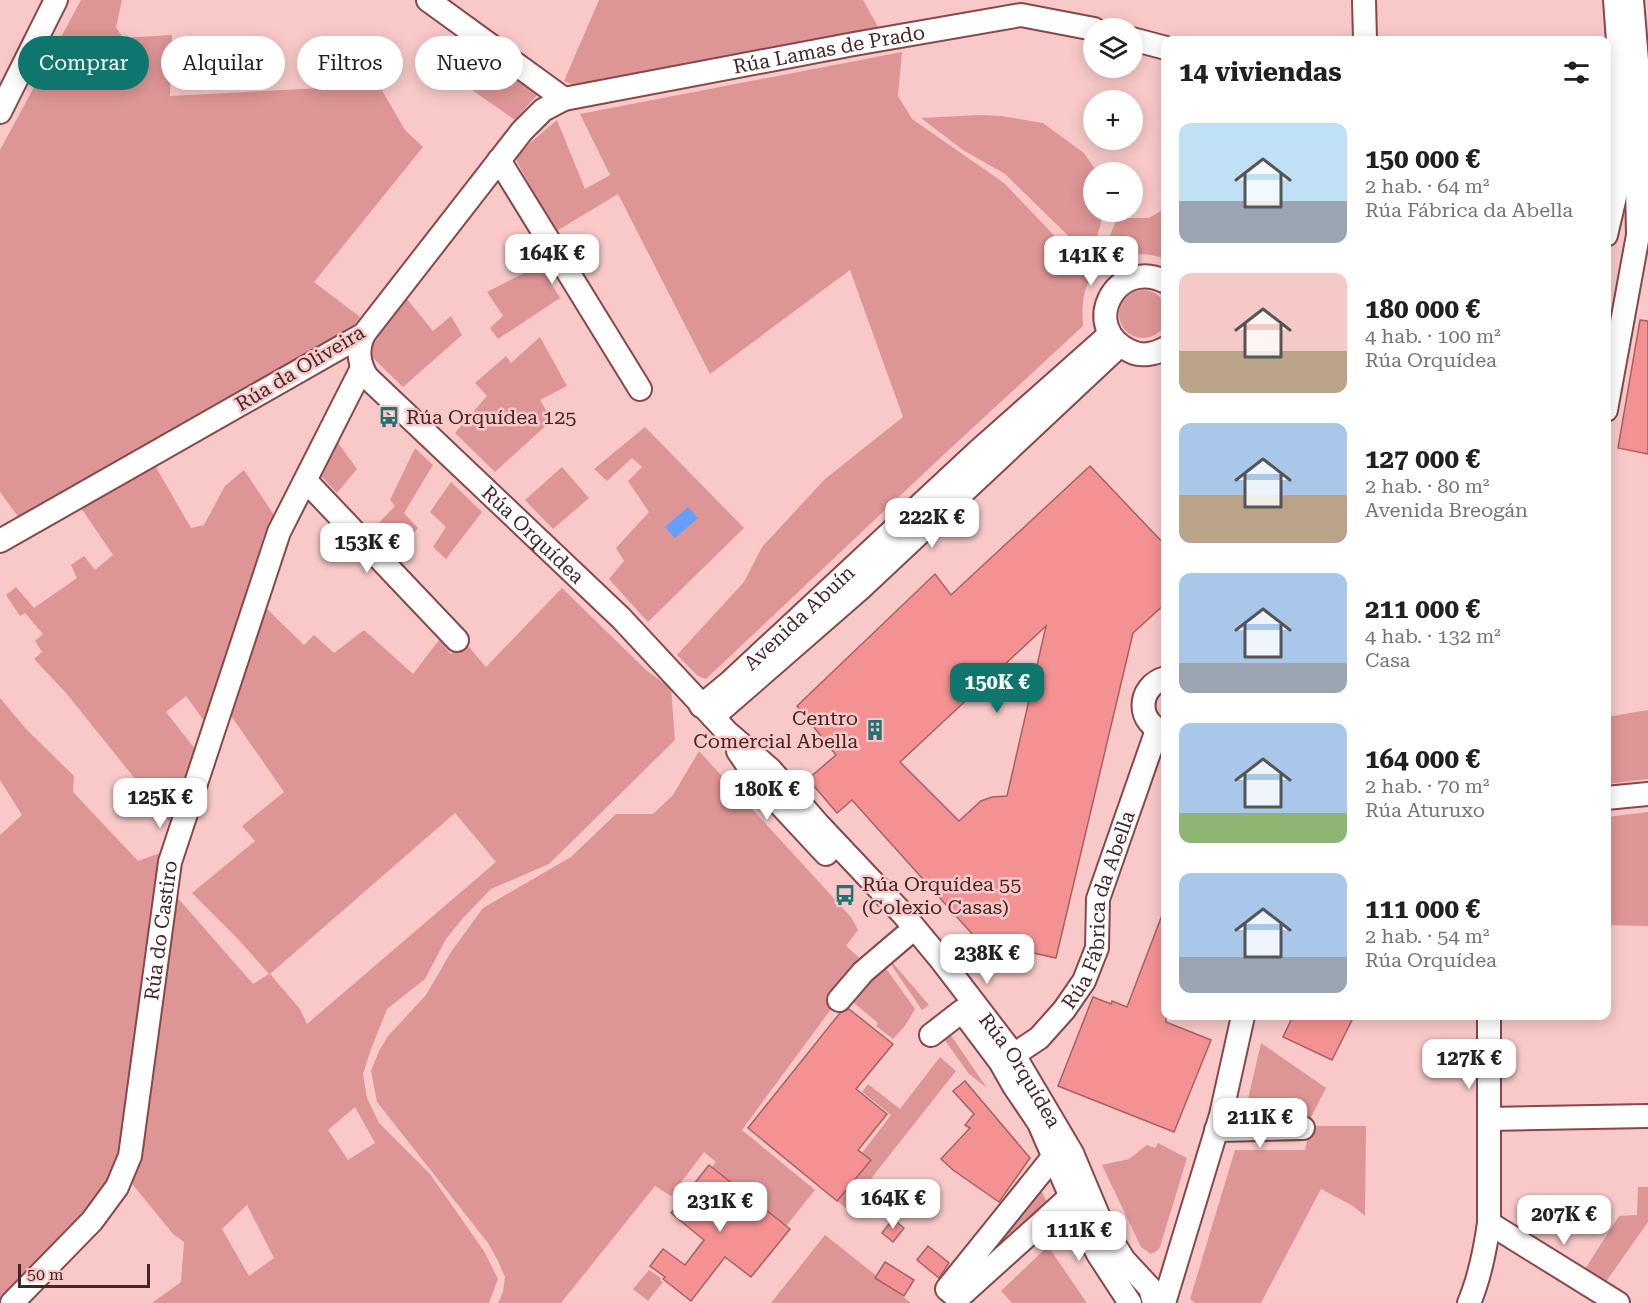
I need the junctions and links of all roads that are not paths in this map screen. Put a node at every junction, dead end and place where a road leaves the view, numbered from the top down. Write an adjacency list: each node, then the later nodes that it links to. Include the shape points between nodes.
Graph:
1 (56, 0): 12 (street)
2 (428, 0): 11 (street)
3 (1364, 0): 8 (street)
4 (1615, 0): 14 (street, via 1623,120 1622,167)
5 (1632, 0): 15 (street, via 1641,135 1637,181)
6 (1016, 8): 7 (street, Rúa Lamas de Prado); 11 (street, Rúa Lamas de Prado)
7 (1083, 26)
8 (1365, 36)
9 (1143, 42): 10 (street)
10 (1161, 47)
11 (564, 99): 13 (street, Rúa da Oliveira, via 543,110)
12 (0, 112)
13 (499, 160): 17 (street, Rúa da Oliveira); 22 (street)
14 (1611, 199): 15 (street)
15 (1643, 209): 21 (street)
16 (1161, 280): 18 (street, via 1144,275 1125,281 1110,295 1104,315)
17 (364, 334): 20 (street, via 359,347); 24 (street, Rúa da Oliveira)
18 (1114, 340): 19 (street, via 1133,353); 27 (street, Avenida Abuín, via 964,478 730,682)
19 (1161, 351)
20 (362, 368): 23 (street, Rúa do Castiro); 27 (street, Rúa Orquídea, via 367,377 621,618)
21 (1611, 383)
22 (640, 389)
23 (306, 481): 25 (street); 46 (street, Rúa do Castiro, via 279,532 170,862 130,1156 117,1188 92,1221)
24 (0, 541)
25 (457, 640)
26 (1161, 680): 28 (street, Rúa Fábrica da Abella, via 1146,691 1143,706 1146,720)
27 (714, 718): 31 (street, Rúa Orquídea, via 759,782); 37 (street, Rúa Orquídea, via 770,769 903,914 942,961)
28 (1161, 731): 37 (street, Rúa Fábrica da Abella, via 1098,899 1097,948 1084,981 1039,1038)
29 (1648, 794): 30 (street)
30 (1611, 798)
31 (904, 937): 32 (street, via 863,972); 33 (street, Rúa Orquídea)
32 (839, 1000)
33 (962, 1011): 36 (street); 37 (street, Rúa Orquídea)
34 (1242, 1020): 41 (street)
35 (1489, 1020): 39 (street)
36 (931, 1035)
37 (1008, 1059): 42 (street, Rúa Orquídea, via 1014,1086 1039,1123); 48 (street, Rúa Orquídea, via 1072,1153 1103,1227 1150,1288)
38 (1648, 1116): 39 (street)
39 (1490, 1119): 44 (street)
40 (1303, 1128): 41 (street)
41 (1216, 1131): 49 (street)
42 (1053, 1156): 43 (street, Rúa Orquídea); 45 (street, via 947,1289)
43 (1070, 1197): 45 (street, via 958,1298); 47 (street, Rúa Orquídea, via 1098,1254)
44 (1489, 1223): 50 (street); 51 (street)
45 (948, 1298)
46 (12, 1303)
47 (1130, 1303)
48 (1154, 1303)
49 (1164, 1303)
50 (1469, 1303)
51 (1618, 1303)

